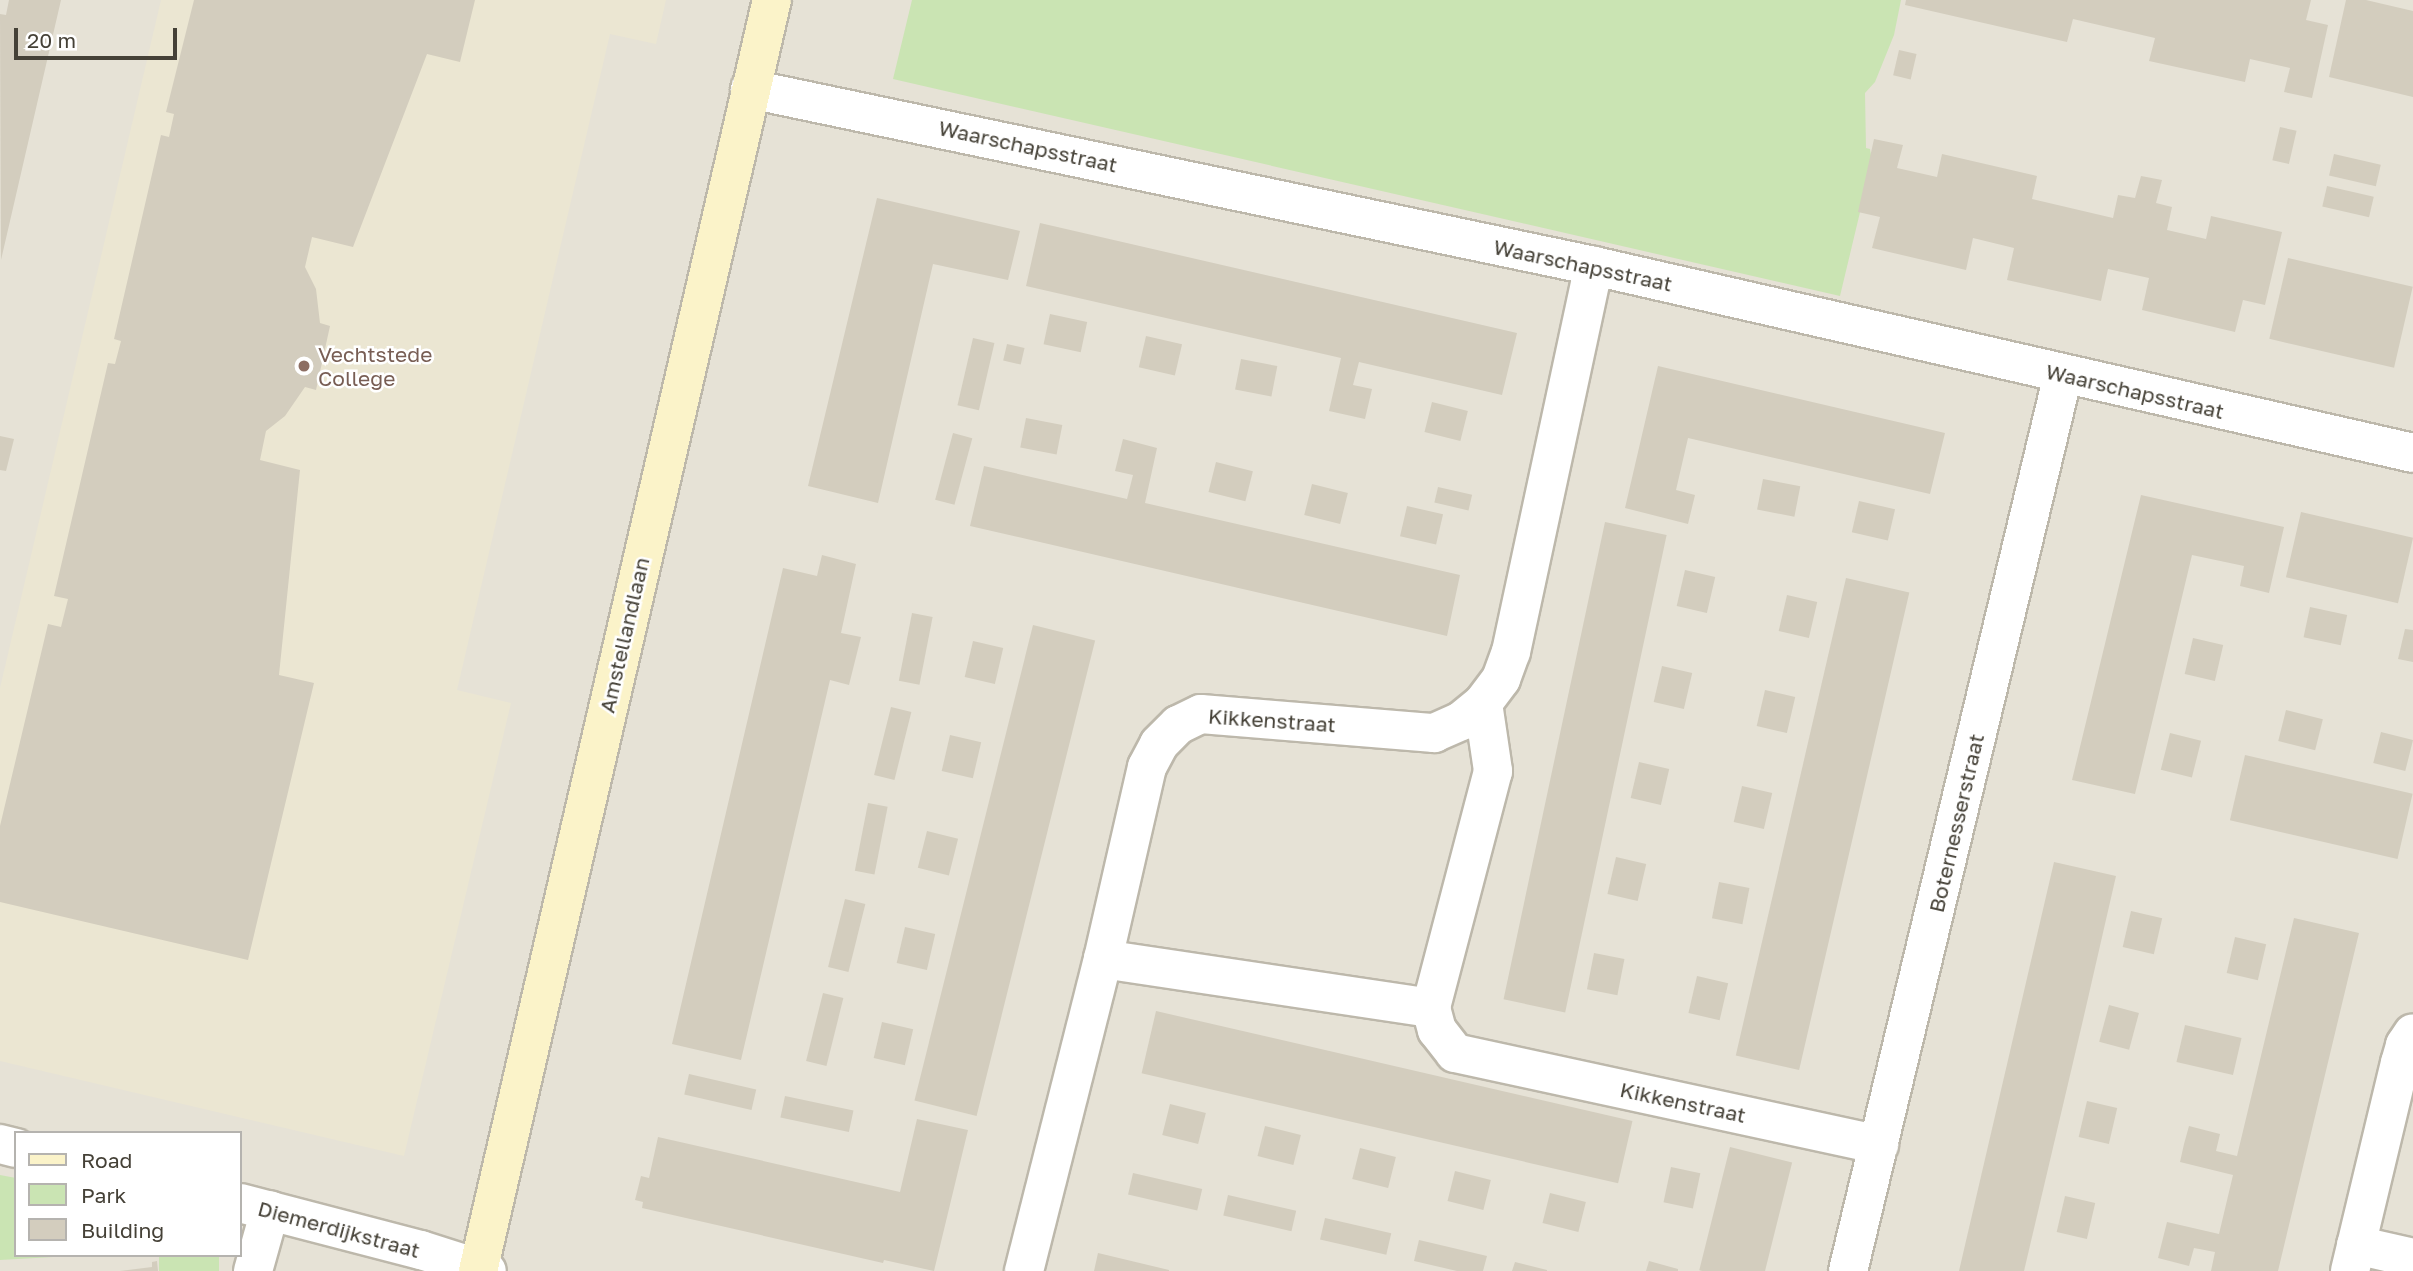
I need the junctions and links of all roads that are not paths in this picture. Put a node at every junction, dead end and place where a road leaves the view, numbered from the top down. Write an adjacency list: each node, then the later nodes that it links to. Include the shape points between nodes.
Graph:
1 (772, 0): 2 (main road, Amstellandlaan)
2 (750, 89): 3 (street, Waarschapsstraat); 14 (main road, Amstellandlaan)
3 (1594, 266): 4 (street, Waarschapsstraat); 6 (street, Kikkenstraat, via 1511,652 1501,679)
4 (2063, 375): 5 (street, Waarschapsstraat); 10 (street, Boternesserstraat)
5 (2413, 453)
6 (1483, 703): 7 (street, Kikkenstraat, via 1461,721 1434,733 1201,714 1178,725 1159,744 1147,766); 8 (street, via 1493,771)
7 (1103, 959): 8 (street); 16 (street, Kikkenstraat)
8 (1431, 1008): 10 (street, Kikkenstraat, via 1437,1030 1455,1053)
9 (2413, 1033): 12 (street, via 2400,1063)
10 (1879, 1145): 17 (street, Boternesserstraat)
11 (255, 1206): 14 (street, Diemerdijkstraat); 15 (street)
12 (2353, 1258): 13 (street)
13 (2413, 1258)
14 (481, 1270)
15 (253, 1271)
16 (1024, 1271)
17 (1848, 1271)

